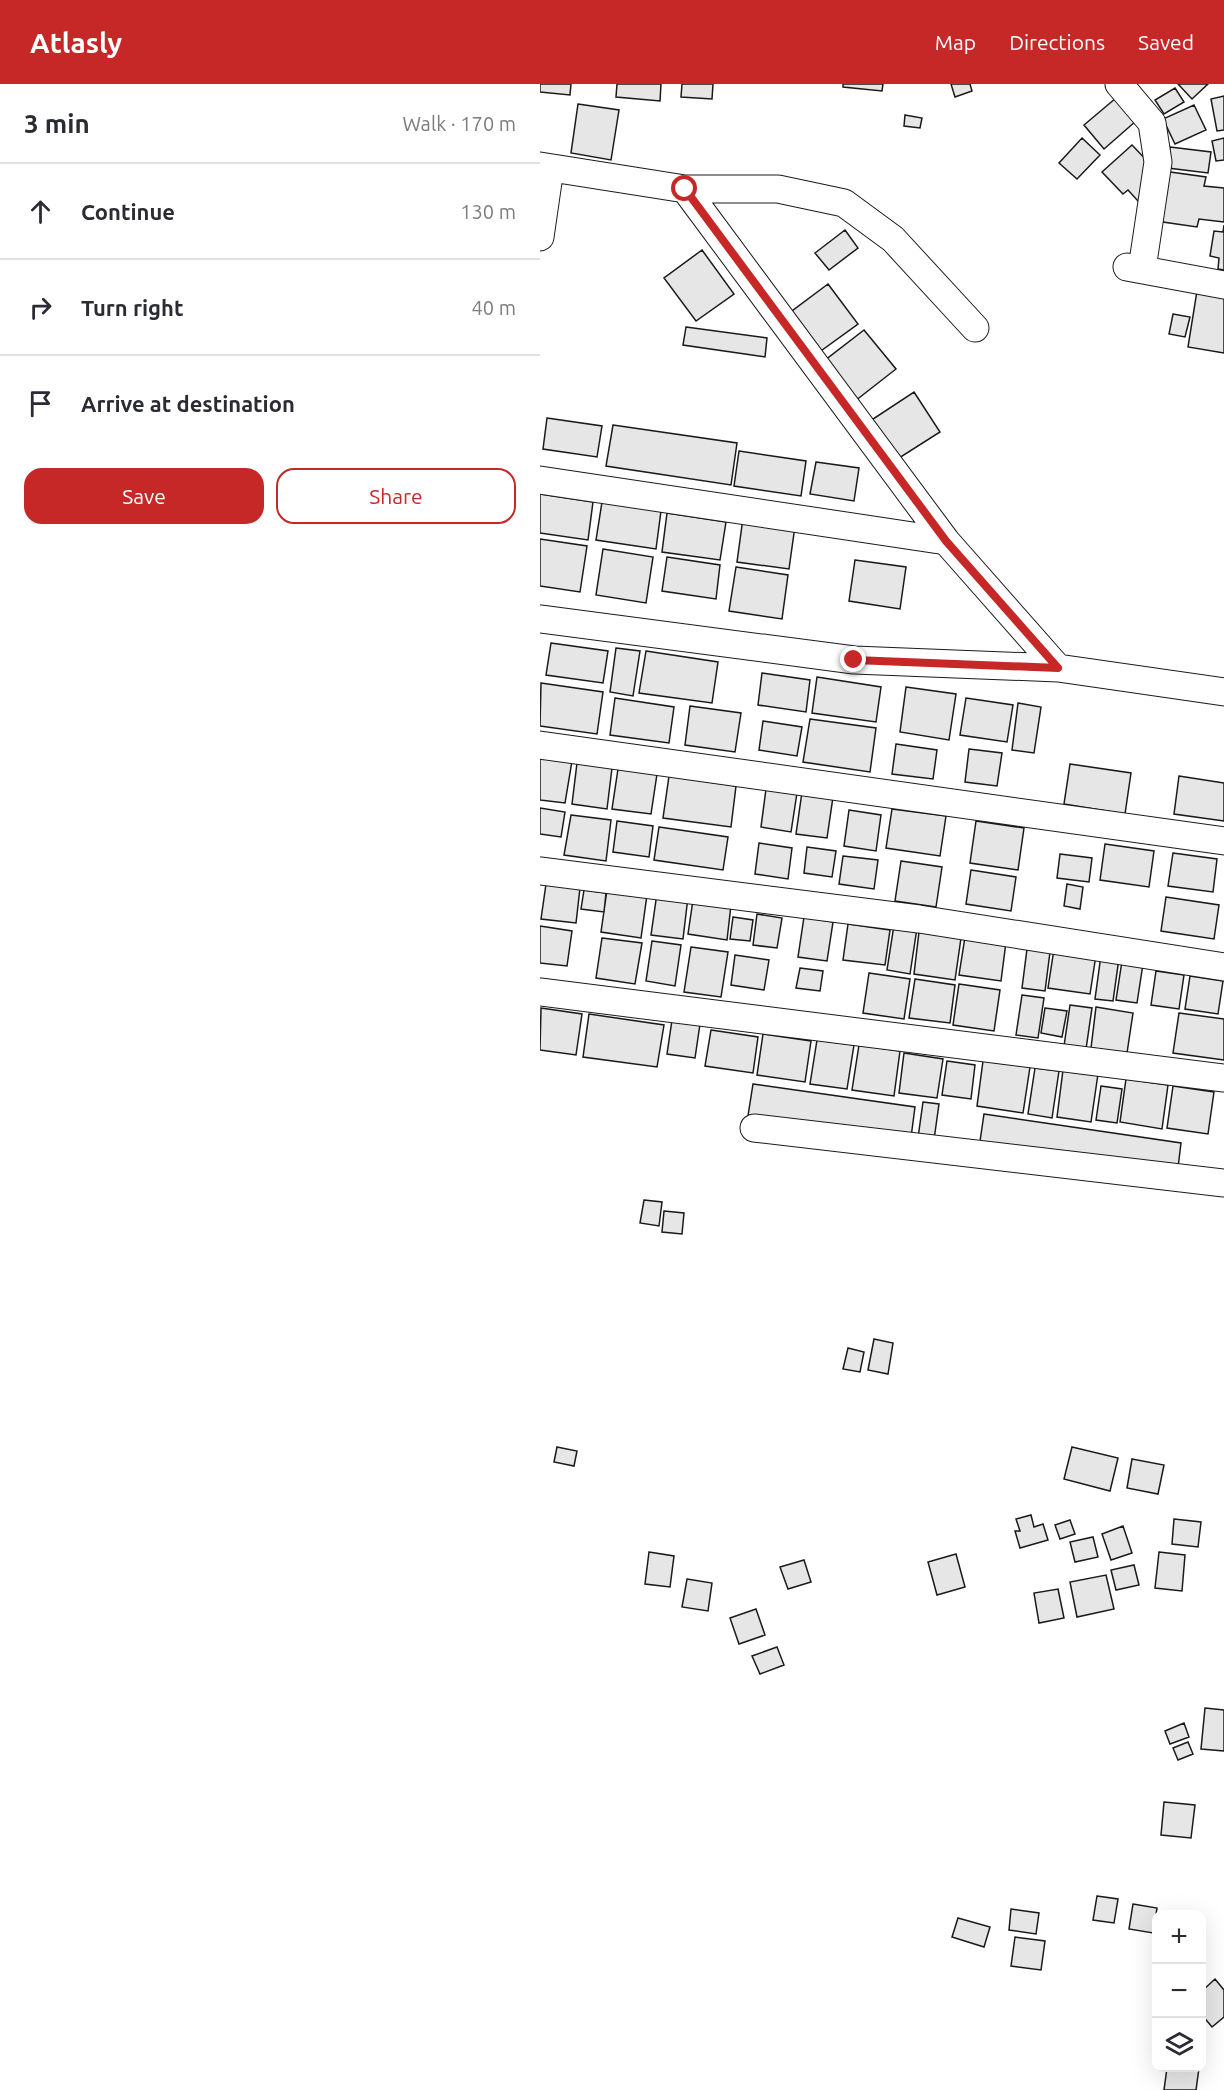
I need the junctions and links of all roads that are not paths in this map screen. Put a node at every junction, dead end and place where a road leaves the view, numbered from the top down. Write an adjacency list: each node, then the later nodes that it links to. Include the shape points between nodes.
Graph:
1 (1119, 84): 5 (street, via 1152,123 1158,162 1135,268)
2 (545, 167): 3 (street); 4 (street)
3 (685, 189): 6 (street, via 778,189 844,203 893,239); 8 (street)
4 (540, 237)
5 (1224, 285)
6 (975, 328)
7 (540, 480): 8 (street)
8 (946, 541): 10 (street)
9 (540, 619): 10 (street, via 854,660)
10 (1058, 668): 11 (street)
11 (1224, 692)
12 (540, 745): 13 (street)
13 (1224, 841)
14 (540, 871): 15 (street, via 919,920)
15 (1224, 967)
16 (540, 992): 17 (street)
17 (1224, 1078)
18 (753, 1128): 19 (street)
19 (1224, 1183)

